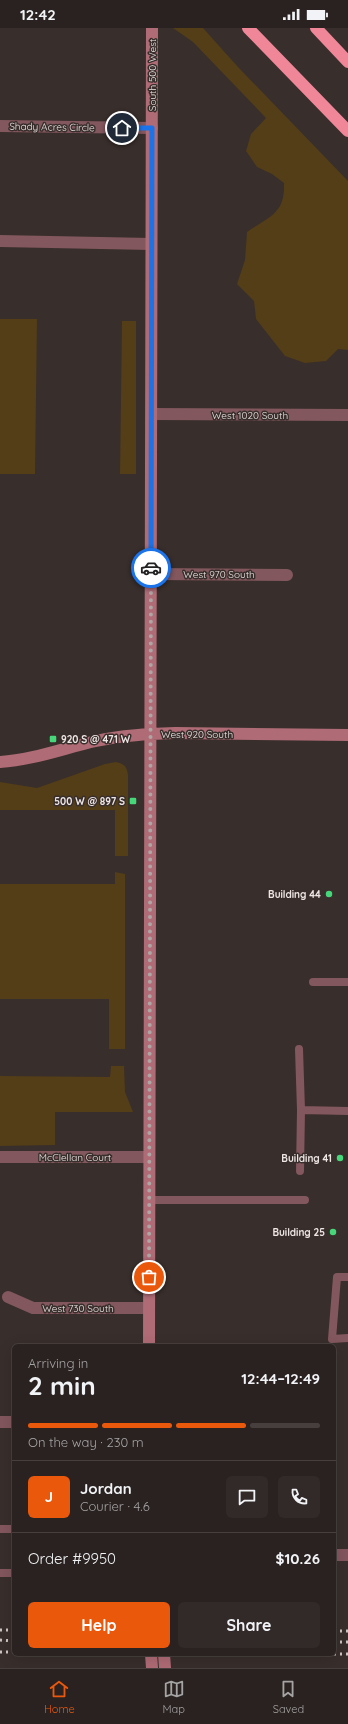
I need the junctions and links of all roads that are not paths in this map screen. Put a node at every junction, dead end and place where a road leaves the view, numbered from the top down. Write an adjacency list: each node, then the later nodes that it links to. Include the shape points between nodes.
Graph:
1 (152, 28): 6 (main road, South 500 West)
2 (248, 28): 7 (highway)
3 (316, 28): 4 (highway)
4 (348, 62)
5 (0, 126): 6 (street, Shady Acres Circle)
6 (152, 128): 9 (main road, South 500 West)
7 (348, 131)
8 (0, 241): 9 (street)
9 (151, 244): 10 (main road, South 500 West)
10 (152, 414): 11 (street, West 1020 South); 12 (main road, South 500 West)
11 (348, 415)
12 (151, 574): 13 (street, West 970 South); 14 (main road, South 500 West)
13 (287, 575)
14 (150, 734): 15 (main road, West 920 South); 16 (main road, West 920 South, via 112,738 38,756); 23 (main road, South 500 West)
15 (348, 735)
16 (0, 762)
17 (314, 982): 18 (lane)
18 (348, 982)
19 (299, 1048): 20 (lane)
20 (301, 1110): 21 (lane); 24 (lane)
21 (348, 1111)
22 (0, 1157): 23 (street, McClellan Court)
23 (149, 1157): 25 (main road, South 500 West)
24 (300, 1171)
25 (150, 1200): 26 (lane); 29 (main road, South 500 West)
26 (305, 1200)
27 (348, 1277): 30 (lane, via 337,1277 332,1339)
28 (8, 1298): 29 (street, West 730 South, via 33,1308)
29 (149, 1308): 31 (main road, South 500 West)
30 (348, 1338)
31 (149, 1344)
32 (0, 1422): 33 (street)
33 (12, 1422)
34 (0, 1529): 35 (lane)
35 (12, 1529)
36 (336, 1555): 37 (street)
37 (348, 1555)
38 (0, 1573): 39 (lane)
39 (12, 1573)
40 (151, 1656): 42 (main road)
41 (164, 1656): 43 (main road)
42 (152, 1668)
43 (166, 1668)

